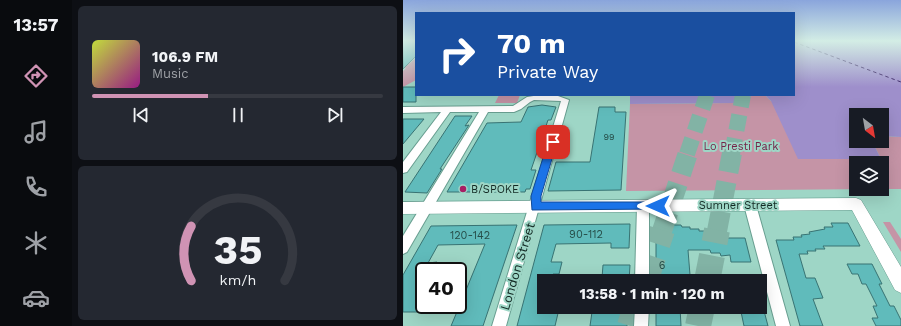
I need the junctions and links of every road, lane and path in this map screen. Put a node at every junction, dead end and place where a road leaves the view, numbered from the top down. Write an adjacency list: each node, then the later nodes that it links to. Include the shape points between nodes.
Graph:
1 (485, 109): 3 (street); 7 (street, London Street, via 514,109 531,98 565,100 536,196); 9 (street)
2 (403, 110): 3 (street)
3 (447, 110): 4 (street)
4 (403, 168)
5 (750, 205): 6 (street, Sumner Street); 12 (street, Sumner Street, via 856,204); 16 (street)
6 (643, 206): 7 (street, Sumner Street); 11 (street)
7 (535, 207): 9 (street, Sumner Street); 14 (street, London Street)
8 (403, 208): 9 (street, Sumner Street)
9 (427, 208): 10 (street)
10 (403, 248)
11 (642, 274)
12 (901, 284)
13 (642, 314): 15 (street)
14 (499, 326)
15 (641, 326)
16 (783, 326)

